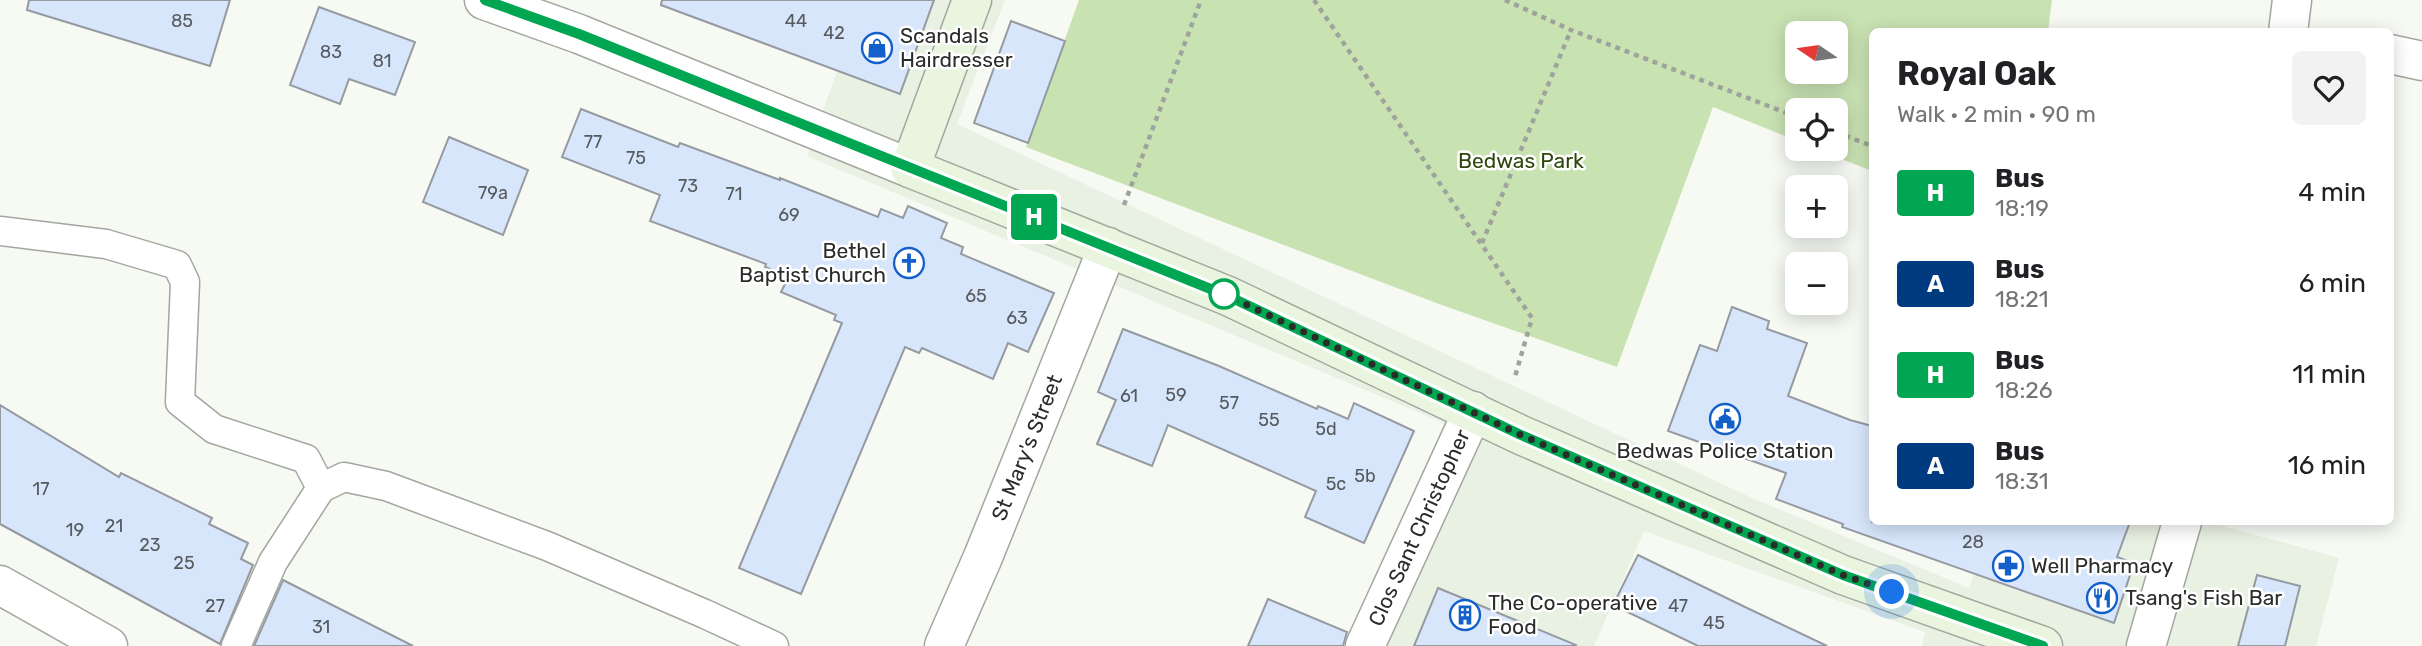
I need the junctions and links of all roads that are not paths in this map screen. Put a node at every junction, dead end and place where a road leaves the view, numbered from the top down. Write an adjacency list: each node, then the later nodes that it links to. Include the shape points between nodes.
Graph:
1 (484, 0): 7 (street)
2 (972, 0): 7 (street)
3 (2292, 0): 4 (street)
4 (2288, 28)
5 (2394, 55): 6 (street)
6 (2422, 61)
7 (910, 168): 9 (street)
8 (0, 230): 11 (lane, via 106,244 177,265 185,282 180,402 214,429 306,459)
9 (1108, 247): 10 (street, via 1228,296); 17 (street, St Mary's Street)
10 (1487, 418): 18 (street, Clos Sant Christopher); 19 (street, via 1843,575)
11 (321, 488): 15 (lane, via 273,562); 16 (lane, via 344,477 399,491 547,545)
12 (2181, 525): 20 (street)
13 (0, 586): 14 (street)
14 (108, 646)
15 (236, 646)
16 (774, 646)
17 (944, 646)
18 (1365, 646)
19 (2043, 646)
20 (2146, 646)

